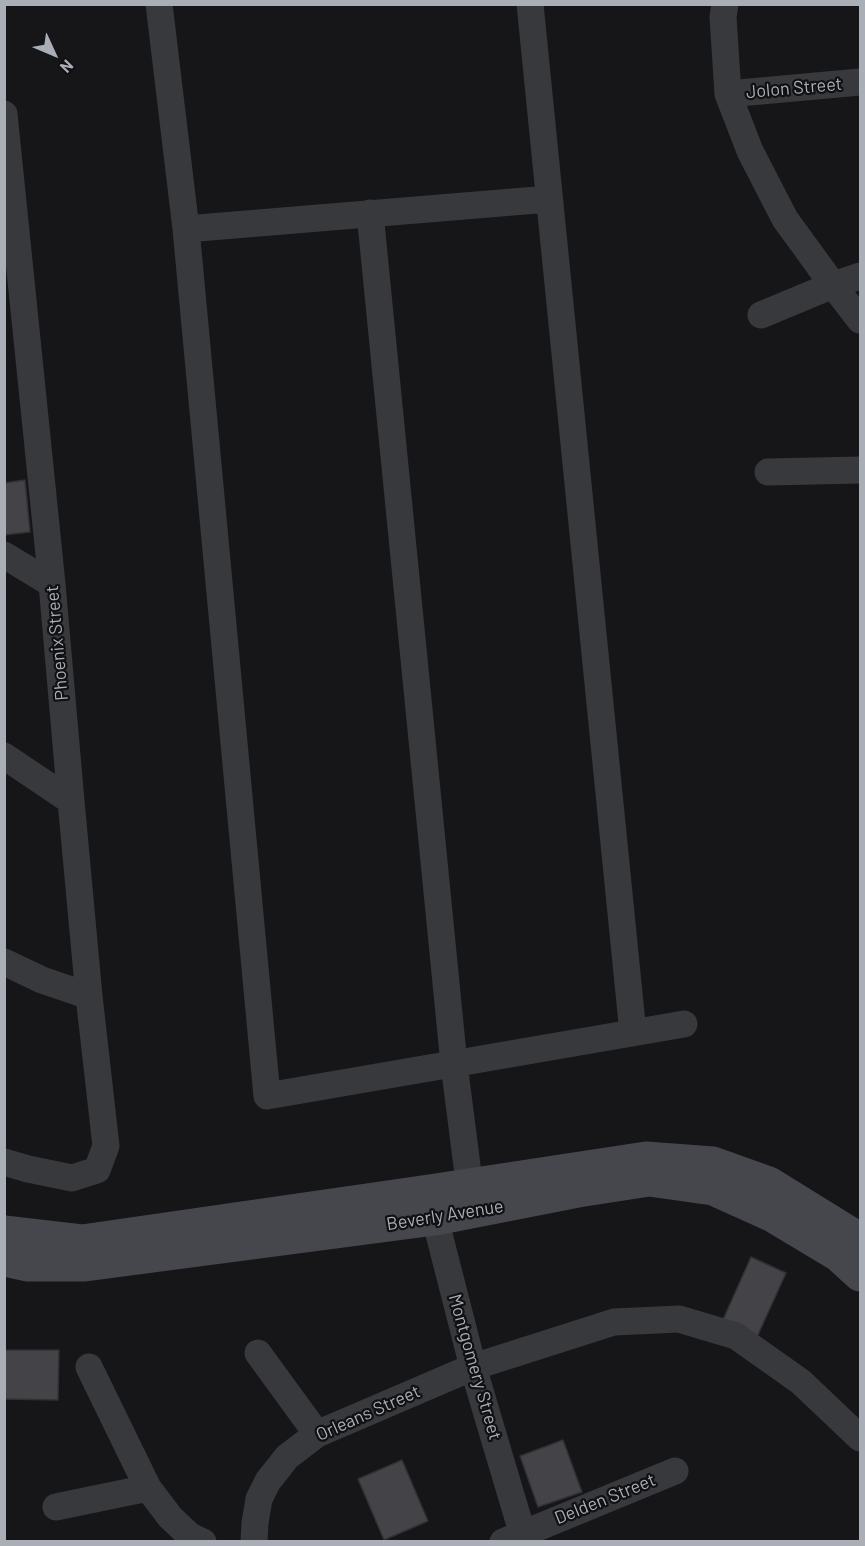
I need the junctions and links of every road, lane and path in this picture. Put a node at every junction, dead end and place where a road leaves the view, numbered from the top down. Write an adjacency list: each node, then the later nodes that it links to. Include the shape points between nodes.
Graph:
1 (159, 4): 9 (street)
2 (530, 4): 7 (street)
3 (725, 4): 5 (street)
4 (861, 82): 5 (street, Jolon Street)
5 (728, 94): 11 (street, via 750,151 785,219)
6 (4, 114): 17 (street, Phoenix Street)
7 (549, 199): 8 (street); 23 (street)
8 (370, 213): 9 (street); 24 (street)
9 (186, 229): 24 (street, via 267,1096)
10 (861, 276): 11 (street)
11 (833, 285): 12 (street); 13 (street)
12 (761, 315)
13 (861, 320)
14 (861, 470): 15 (street)
15 (768, 472)
16 (4, 555): 17 (street)
17 (52, 584): 19 (street, Phoenix Street)
18 (4, 756): 19 (street)
19 (71, 801): 21 (street, Phoenix Street)
20 (4, 962): 21 (street)
21 (89, 996): 25 (street, Phoenix Street, via 106,1146 97,1170 72,1178)
22 (684, 1024): 23 (street)
23 (633, 1033): 24 (street)
24 (454, 1064): 26 (street)
25 (4, 1162)
26 (471, 1198): 27 (street, Beverly Avenue); 29 (street, Beverly Avenue, via 646,1158 712,1163 769,1183)
27 (432, 1205): 28 (street, Beverly Avenue, via 82,1240); 30 (street, Beverly Avenue, via 85,1265 27,1265); 33 (street, Montgomery Street)
28 (4, 1232)
29 (854, 1246)
30 (4, 1260)
31 (258, 1353): 34 (street)
32 (89, 1367): 37 (street)
33 (473, 1367): 34 (street, Orleans Street); 35 (street, Orleans Street, via 614,1322 679,1319 735,1336 801,1382); 39 (street, Montgomery Street)
34 (317, 1434): 41 (street, Orleans Street, via 287,1457 268,1481 259,1499)
35 (861, 1438)
36 (675, 1471): 39 (street, Delden Street)
37 (148, 1488): 38 (street); 40 (street, via 176,1523)
38 (56, 1507)
39 (517, 1539)
40 (203, 1542)
41 (254, 1542)

